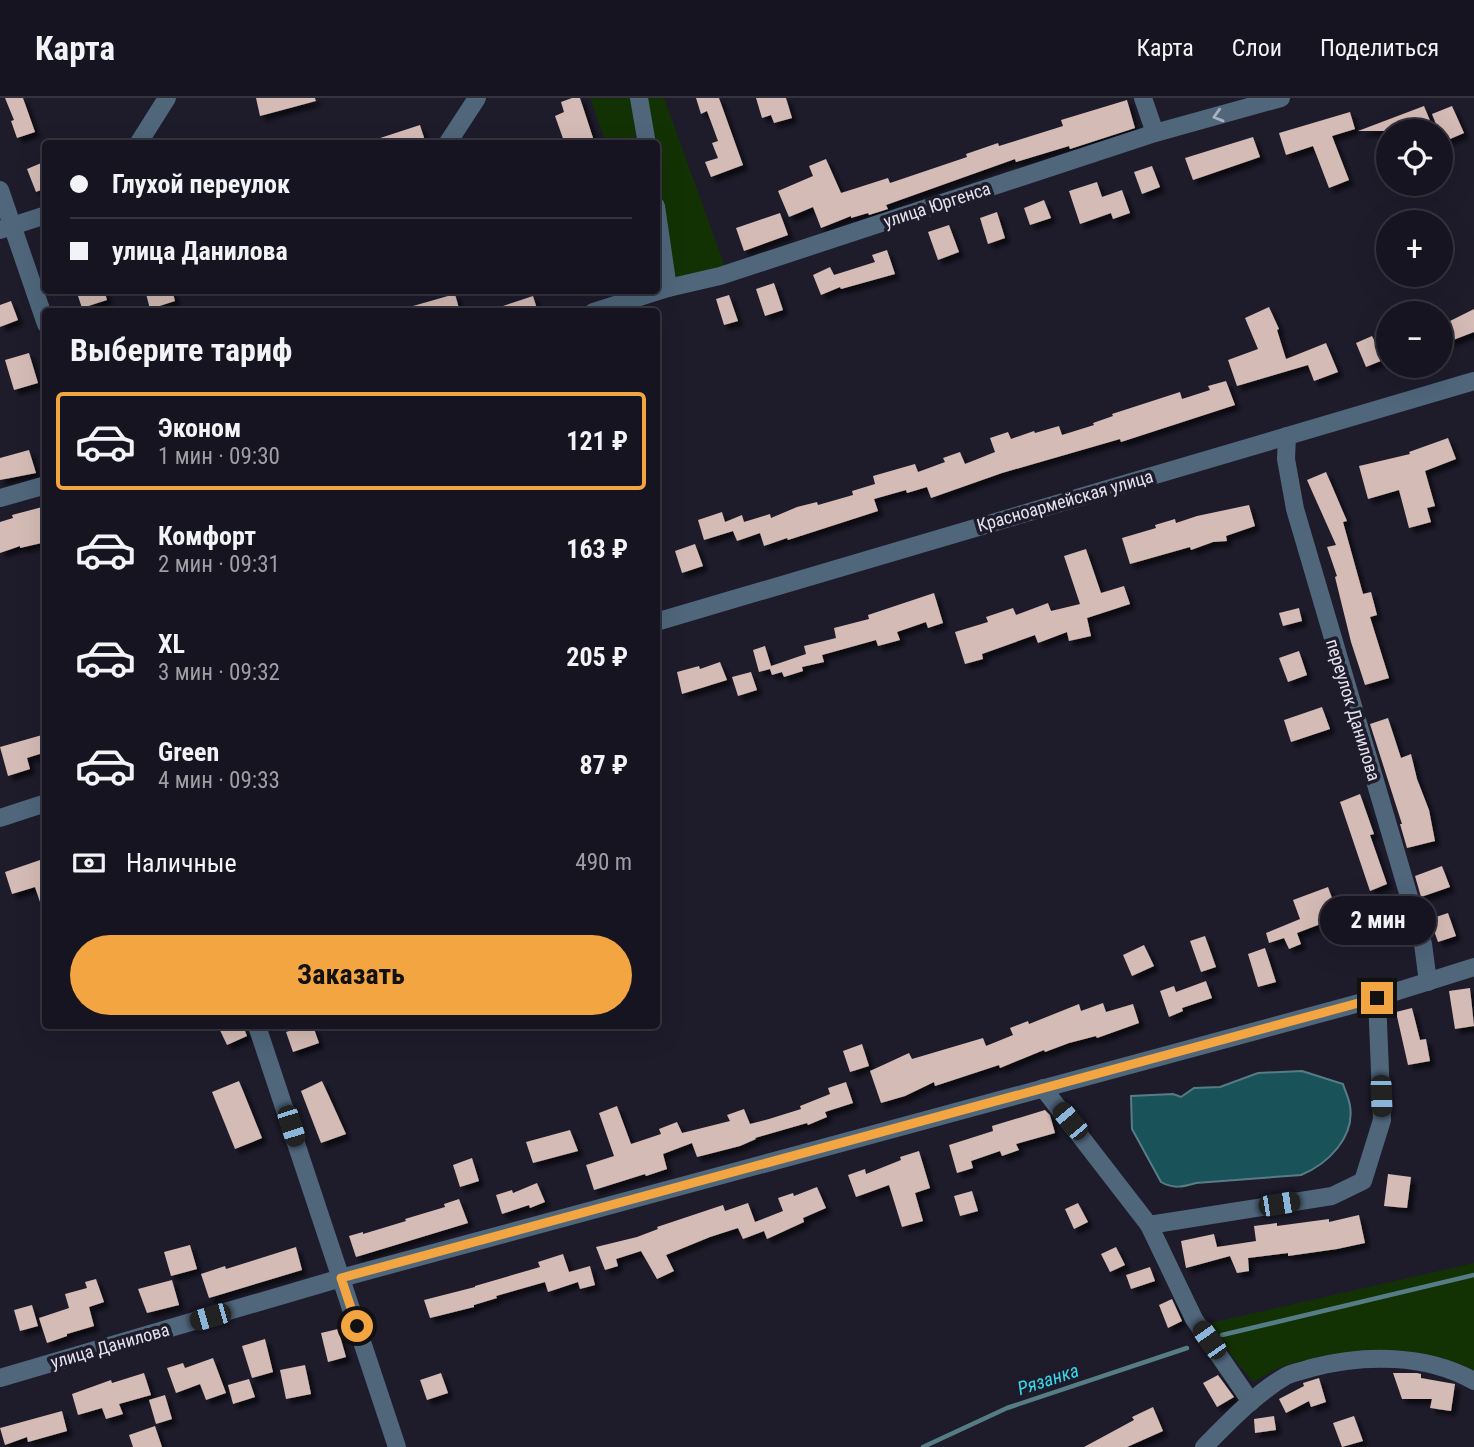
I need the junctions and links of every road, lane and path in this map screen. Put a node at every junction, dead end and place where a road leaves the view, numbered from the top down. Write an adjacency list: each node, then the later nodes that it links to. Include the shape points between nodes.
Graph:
1 (167, 98): 7 (street)
2 (477, 98): 8 (street)
3 (639, 98): 9 (street)
4 (1143, 98): 6 (street)
5 (1281, 98): 6 (street, улица Юргенса, one-way to 6)
6 (1156, 134): 14 (street, улица Юргенса, via 720,276)
7 (141, 140)
8 (450, 140)
9 (646, 140)
10 (0, 190): 12 (street)
11 (42, 216): 12 (street)
12 (6, 228): 18 (street)
13 (660, 233): 14 (street)
14 (668, 288): 15 (street, улица Юргенса)
15 (660, 291)
16 (649, 294): 17 (street, улица Юргенса)
17 (606, 308)
18 (42, 314)
19 (1474, 381): 20 (street, Красноармейская улица)
20 (1287, 436): 23 (street, Красноармейская улица); 27 (street, переулок Данилова, via 1295,509 1423,944)
21 (42, 486): 22 (street)
22 (0, 498)
23 (660, 621)
24 (42, 804): 25 (street)
25 (0, 818)
26 (1474, 967): 27 (street, улица Данилова)
27 (1428, 982): 28 (street, улица Данилова)
28 (1377, 998): 30 (street, улица Данилова); 31 (street, via 1382,1120 1363,1181 1332,1196)
29 (258, 1029): 32 (street)
30 (1043, 1088): 31 (street); 32 (street, улица Данилова)
31 (1149, 1225): 35 (street, via 1194,1319)
32 (341, 1278): 33 (street, улица Данилова); 36 (street)
33 (0, 1378)
34 (1473, 1378): 35 (street, via 1398,1358 1333,1363 1287,1375)
35 (1251, 1402): 37 (street)
36 (397, 1447)
37 (1204, 1447)

